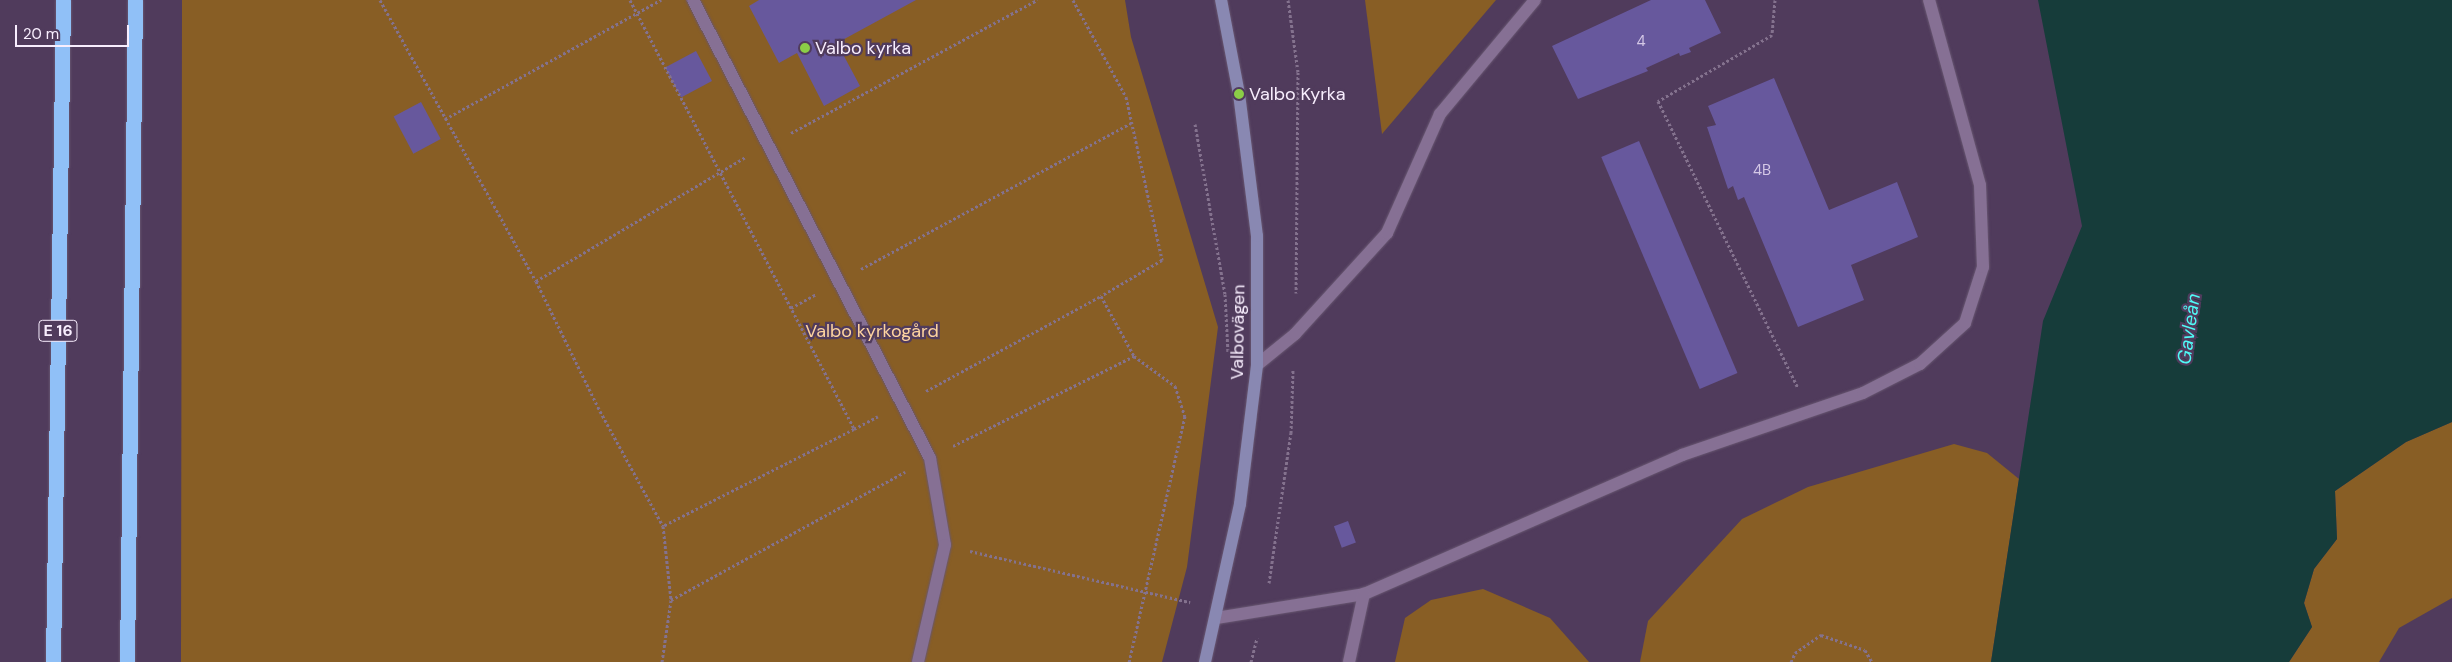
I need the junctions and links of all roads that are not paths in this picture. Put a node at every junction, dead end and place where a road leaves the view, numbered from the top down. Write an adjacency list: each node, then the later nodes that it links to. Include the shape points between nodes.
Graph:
1 (63, 0): 10 (highway, E 16)
2 (135, 0): 11 (highway)
3 (693, 0): 12 (lane, via 930,458 946,545)
4 (1221, 0): 7 (main road, Valbovägen, via 1239,94 1257,236)
5 (1535, 0): 7 (lane, via 1440,114 1387,233 1295,334)
6 (1929, 0): 8 (lane, via 1980,185 1983,266 1965,322 1920,364 1863,393 1682,455)
7 (1257, 365): 9 (main road, Valbovägen, via 1240,504)
8 (1364, 594): 9 (lane); 14 (lane)
9 (1216, 618): 13 (main road, Valbovägen)
10 (53, 662)
11 (128, 662)
12 (918, 662)
13 (1205, 662)
14 (1349, 662)

